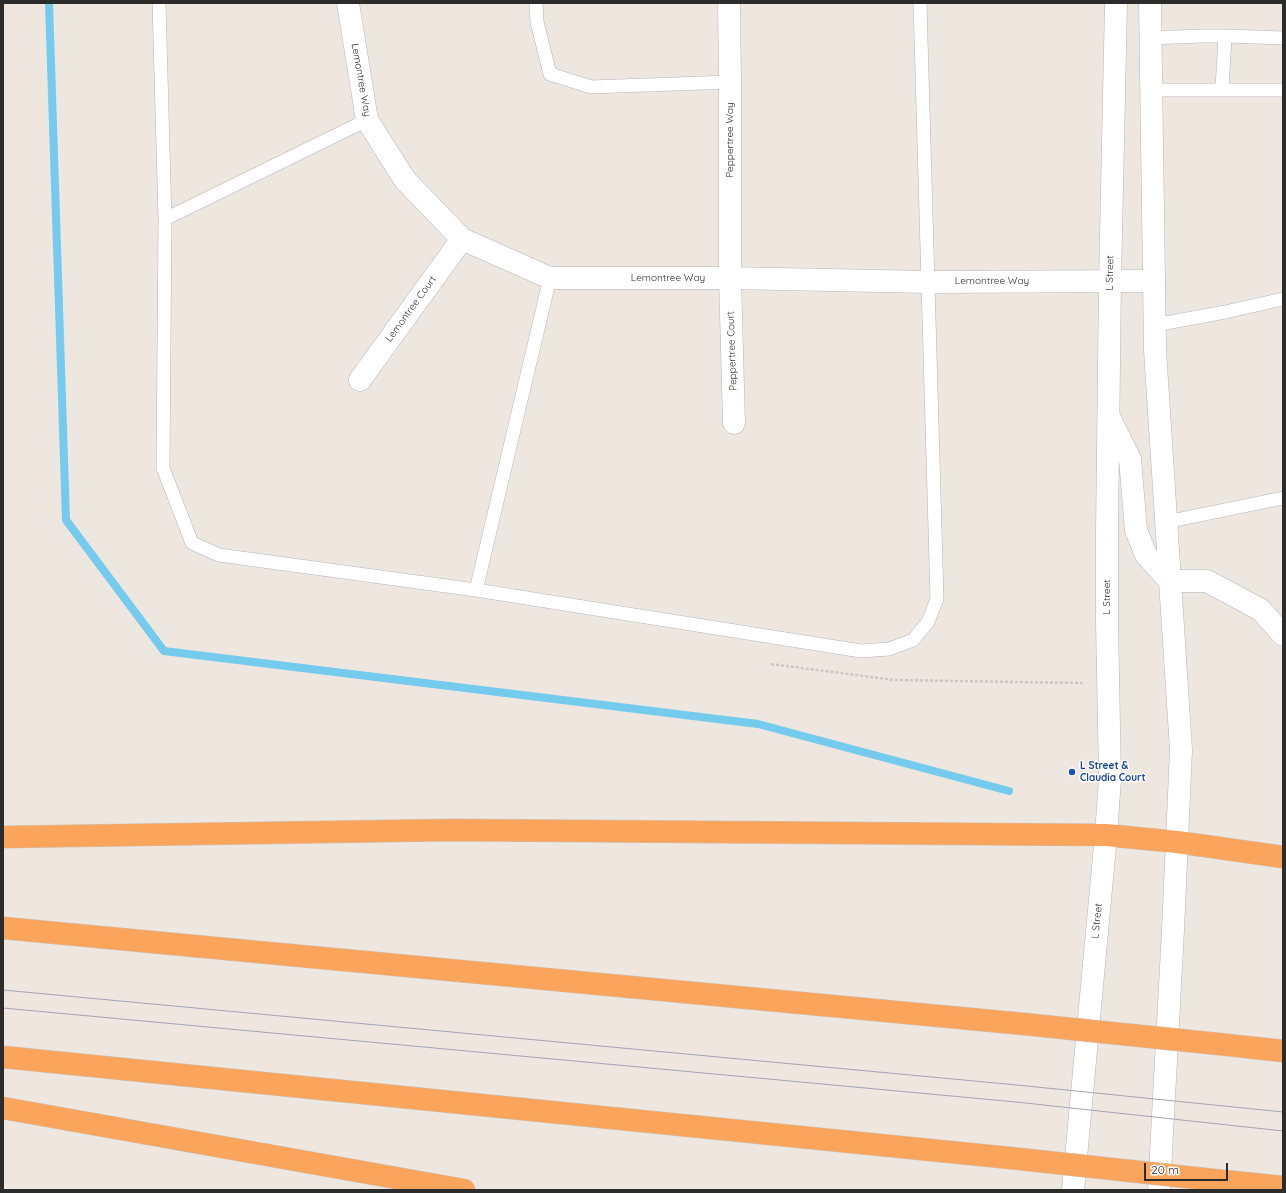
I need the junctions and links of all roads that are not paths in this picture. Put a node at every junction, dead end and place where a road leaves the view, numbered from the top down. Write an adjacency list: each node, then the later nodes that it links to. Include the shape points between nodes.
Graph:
1 (159, 3): 16 (lane)
2 (348, 3): 15 (main road, Lemontree Way)
3 (536, 3): 11 (lane, via 537,22 550,74 592,87)
4 (729, 3): 11 (main road, Peppertree Way)
5 (920, 3): 22 (lane)
6 (1116, 3): 21 (main road, L Street)
7 (1150, 3): 9 (main road)
8 (1225, 36): 9 (lane); 10 (lane); 12 (lane)
9 (1151, 38): 13 (main road)
10 (1283, 38)
11 (730, 82): 19 (main road, Peppertree Way)
12 (1222, 89): 13 (lane); 14 (lane)
13 (1152, 90): 20 (main road)
14 (1283, 90)
15 (368, 120): 16 (lane); 17 (main road, Lemontree Way, via 405,180)
16 (165, 219): 31 (lane, via 163,468 192,543 219,555)
17 (462, 239): 18 (main road, Lemontree Way); 25 (main road, Lemontree Court)
18 (550, 278): 19 (main road, Lemontree Way); 31 (lane)
19 (730, 278): 22 (main road, Lemontree Way); 27 (main road, Peppertree Court)
20 (1154, 280): 21 (main road, Lemontree Way); 24 (main road)
21 (1110, 281): 22 (main road, Lemontree Way); 26 (main road, L Street)
22 (928, 282): 31 (lane, via 938,599 928,622 913,640 889,649 861,651)
23 (1283, 299): 24 (lane)
24 (1155, 325): 29 (main road)
25 (360, 380)
26 (1108, 416): 30 (main road, via 1130,459 1136,530 1146,555); 33 (main road, L Street, via 1110,779)
27 (734, 423)
28 (1283, 498): 29 (lane)
29 (1166, 522): 30 (main road)
30 (1170, 581): 32 (main road, via 1207,581 1261,610); 35 (main road, via 1181,750)
31 (476, 590)
32 (1283, 635)
33 (1106, 834): 34 (highway, via 452,830); 35 (highway); 43 (main road, L Street)
34 (3, 837)
35 (1177, 842): 36 (highway); 44 (main road)
36 (1283, 857)
37 (3, 928): 38 (highway, bridge, via 1024,1024)
38 (1283, 1051)
39 (3, 1057): 41 (highway, bridge)
40 (3, 1108): 42 (highway)
41 (1283, 1187)
42 (464, 1190)
43 (1073, 1190)
44 (1158, 1190)

